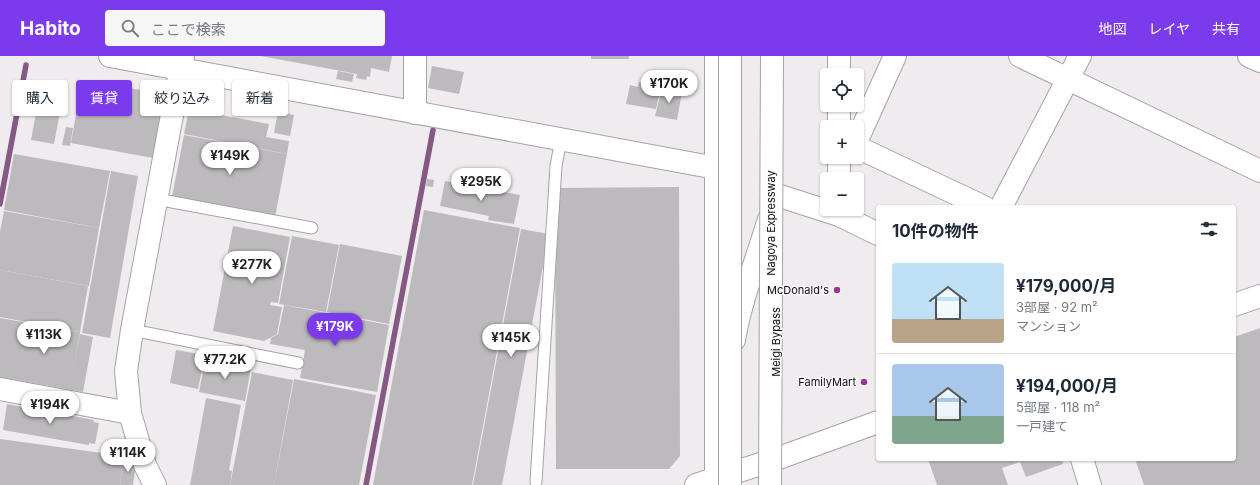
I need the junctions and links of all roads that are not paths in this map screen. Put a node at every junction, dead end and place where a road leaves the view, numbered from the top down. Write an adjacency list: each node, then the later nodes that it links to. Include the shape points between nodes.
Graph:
1 (110, 56): 13 (main road)
2 (415, 56): 16 (main road)
3 (716, 56): 20 (main road)
4 (730, 56): 40 (main road, bridge)
5 (772, 56): 44 (main road, Nagoya Expressway, bridge)
6 (777, 56): 22 (main road, Meigi Bypass)
7 (839, 56): 14 (main road)
8 (895, 56): 17 (main road)
9 (1020, 56): 15 (main road)
10 (1080, 56): 15 (main road)
11 (1249, 56): 12 (main road)
12 (1260, 61)
13 (182, 63): 16 (main road); 23 (main road)
14 (839, 68)
15 (1068, 79): 21 (main road); 25 (main road)
16 (415, 113): 18 (main road)
17 (864, 125)
18 (561, 139): 20 (main road); 39 (lane, via 556,166)
19 (864, 150): 24 (main road)
20 (716, 168): 40 (main road)
21 (1260, 171)
22 (777, 195): 26 (main road); 37 (main road, Meigi Bypass); 40 (main road, via 736,328 725,394)
23 (156, 199): 28 (lane); 32 (main road)
24 (980, 205)
25 (1001, 205)
26 (820, 207)
27 (846, 216): 29 (main road)
28 (312, 228)
29 (876, 233)
30 (1260, 296): 31 (main road)
31 (1236, 304)
32 (132, 330): 33 (lane); 35 (main road, via 126,371)
33 (298, 363)
34 (0, 389): 35 (main road)
35 (130, 413): 41 (main road, via 145,465)
36 (876, 423): 37 (main road)
37 (776, 459): 40 (main road); 43 (main road); 45 (main road, Meigi Bypass)
38 (1083, 461): 46 (main road)
39 (536, 482)
40 (721, 483): 42 (main road)
41 (155, 485)
42 (696, 485)
43 (766, 485)
44 (770, 485)
45 (776, 485)
46 (1090, 485)

